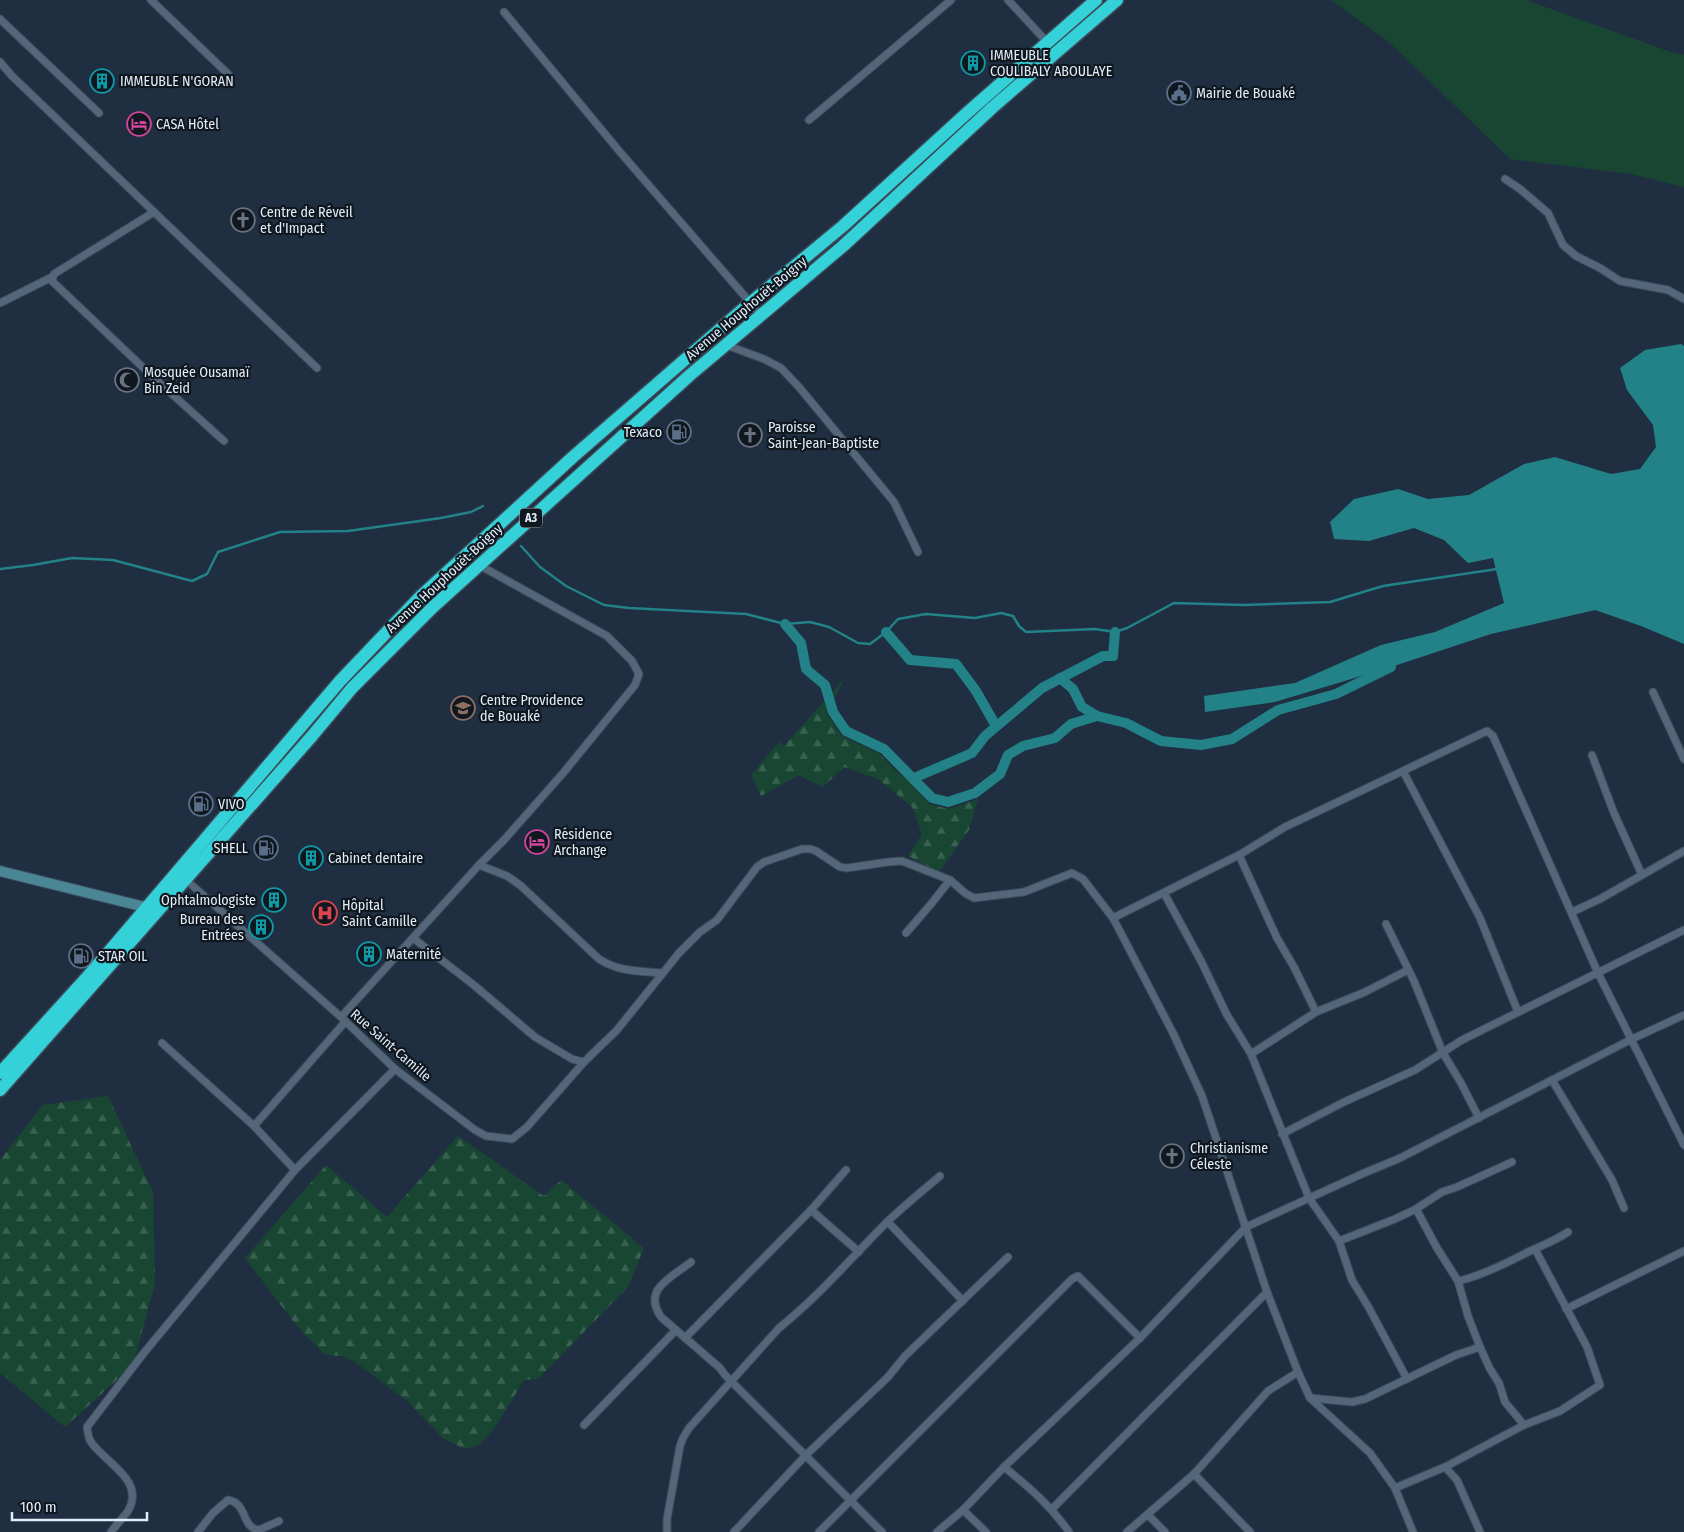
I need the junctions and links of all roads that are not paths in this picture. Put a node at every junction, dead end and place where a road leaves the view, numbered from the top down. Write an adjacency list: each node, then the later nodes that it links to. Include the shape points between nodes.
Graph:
1 (151, 0): 10 (street)
2 (951, 0): 12 (street)
3 (1008, 0): 8 (street)
4 (1096, 0): 8 (highway, Avenue Houphouët-Boigny / A3)
5 (1117, 0): 19 (highway, Avenue Houphouët-Boigny / A3, via 993,107 843,246)
6 (504, 12): 18 (street)
7 (0, 20): 11 (street)
8 (1048, 42): 18 (highway, Avenue Houphouët-Boigny / A3, via 842,226)
9 (0, 62): 14 (street)
10 (229, 75)
11 (99, 113)
12 (809, 120)
13 (1505, 178): 16 (street, via 1548,213 1563,245 1576,256 1620,281 1668,290)
14 (154, 212): 15 (street); 21 (street)
15 (52, 277): 17 (street); 22 (street, via 52,281)
16 (1684, 299)
17 (0, 303)
18 (750, 303): 19 (street); 37 (highway, Avenue Houphouët-Boigny / A3, via 574,456 421,596 340,680)
19 (761, 315): 20 (highway, Avenue Houphouët-Boigny / A3)
20 (726, 345): 23 (street, via 781,368 799,387 894,502); 24 (highway, Avenue Houphouët-Boigny / A3)
21 (316, 368)
22 (224, 441)
23 (918, 552)
24 (479, 565): 31 (street, via 607,636 632,661 639,674 635,686 564,772); 34 (highway, Avenue Houphouët-Boigny / A3, via 352,688)
25 (1653, 692): 27 (street)
26 (1592, 755): 33 (street)
27 (1684, 759)
28 (1403, 771): 30 (street, via 1285,828); 38 (street, via 1490,732); 48 (street, via 1480,918)
29 (1684, 851): 33 (street)
30 (1239, 855): 36 (street); 47 (street)
31 (479, 866): 43 (street); 45 (street, via 507,876 520,885 610,966)
32 (0, 871): 37 (street)
33 (1642, 875): 38 (street)
34 (186, 880): 37 (highway, Avenue Houphouët-Boigny / A3); 50 (street, Rue Saint-Camille)
35 (950, 880): 39 (street, via 974,898 1024,892 1072,873 1083,879); 42 (street); 45 (street, via 902,861 840,867 816,851 802,849 757,867 717,920 700,932)
36 (1164, 893): 39 (street); 54 (street, via 1202,961 1227,1015)
37 (153, 909): 57 (highway, Avenue Houphouët-Boigny / A3); 59 (highway, Avenue Houphouët-Boigny / A3)
38 (1572, 912): 46 (street)
39 (1113, 918): 73 (street, via 1202,1096)
40 (1386, 924): 44 (street)
41 (1684, 930): 46 (street)
42 (906, 933)
43 (414, 938): 50 (street); 55 (street, via 535,1037 572,1059)
44 (1408, 970): 47 (street); 53 (street)
45 (663, 973): 55 (street, via 616,1030)
46 (1598, 973): 48 (street); 51 (street)
47 (1316, 1012): 54 (street)
48 (1518, 1012): 53 (street)
49 (1684, 1015): 51 (street)
50 (343, 1020): 56 (street, Rue Saint-Camille); 61 (street)
51 (1632, 1039): 58 (street); 63 (street)
52 (162, 1043): 61 (street)
53 (1443, 1053): 60 (street); 62 (street, via 1415,1070)
54 (1251, 1054): 62 (street)
55 (584, 1062): 56 (street, Rue Saint-Camille, via 527,1127 512,1139 486,1136 475,1130)
56 (395, 1069): 65 (street)
57 (0, 1073)
58 (1552, 1080): 60 (street); 69 (street, via 1612,1180)
59 (0, 1090)
60 (1479, 1118): 68 (street, via 1398,1159)
61 (254, 1126): 65 (street)
62 (1282, 1134): 68 (street)
63 (1684, 1145)
64 (1512, 1162): 70 (street, via 1442,1192)
65 (295, 1170): 105 (street, via 87,1427 90,1440 127,1478 132,1493 128,1511)
66 (846, 1170): 71 (street)
67 (940, 1176): 72 (street)
68 (1308, 1198): 73 (street); 75 (street)
69 (1624, 1208)
70 (1416, 1209): 75 (street); 81 (street)
71 (811, 1210): 78 (street); 86 (street)
72 (888, 1222): 78 (street); 83 (street)
73 (1246, 1227): 82 (street); 87 (street)
74 (1568, 1232): 76 (street)
75 (1339, 1241): 90 (street, via 1352,1280)
76 (1535, 1249): 81 (street); 84 (street)
77 (1684, 1251): 84 (street)
78 (859, 1252): 91 (street, via 779,1328)
79 (1008, 1257): 83 (street)
80 (690, 1262): 85 (street, via 659,1287 654,1299 655,1308)
81 (1458, 1281): 88 (street)
82 (1267, 1292): 89 (street); 101 (street)
83 (963, 1301): 95 (street)
84 (1566, 1309): 94 (street, via 1588,1347 1600,1385 1560,1411)
85 (676, 1330): 86 (street); 93 (street)
86 (685, 1338): 91 (street)
87 (1140, 1338): 96 (street); 100 (street, via 1082,1279 1078,1276 1072,1279)
88 (1480, 1347): 90 (street); 94 (street, via 1505,1402)
89 (1298, 1372): 92 (street); 98 (street, via 1268,1391)
90 (1407, 1379): 92 (street, via 1352,1402)
91 (732, 1381): 95 (street); 107 (street, via 683,1438)
92 (1310, 1398): 99 (street, via 1370,1453)
93 (584, 1425)
94 (1524, 1425): 97 (street)
95 (806, 1455): 100 (street); 108 (street)
96 (1004, 1467): 101 (street); 102 (street)
97 (1445, 1467): 99 (street); 118 (street, via 1457,1480)
98 (1194, 1474): 103 (street); 116 (street)
99 (1395, 1488): 117 (street)
100 (851, 1499): 109 (street); 110 (street)
101 (1052, 1509): 113 (street)
102 (963, 1510): 111 (street); 112 (street)
103 (1148, 1515): 114 (street); 115 (street)
104 (279, 1520): 106 (street, via 255,1530 239,1505 228,1500)
105 (111, 1532)
106 (198, 1532)
107 (667, 1532)
108 (734, 1532)
109 (818, 1532)
110 (882, 1532)
111 (938, 1532)
112 (986, 1532)
113 (1069, 1532)
114 (1127, 1532)
115 (1165, 1532)
116 (1250, 1532)
117 (1413, 1532)
118 (1480, 1532)

